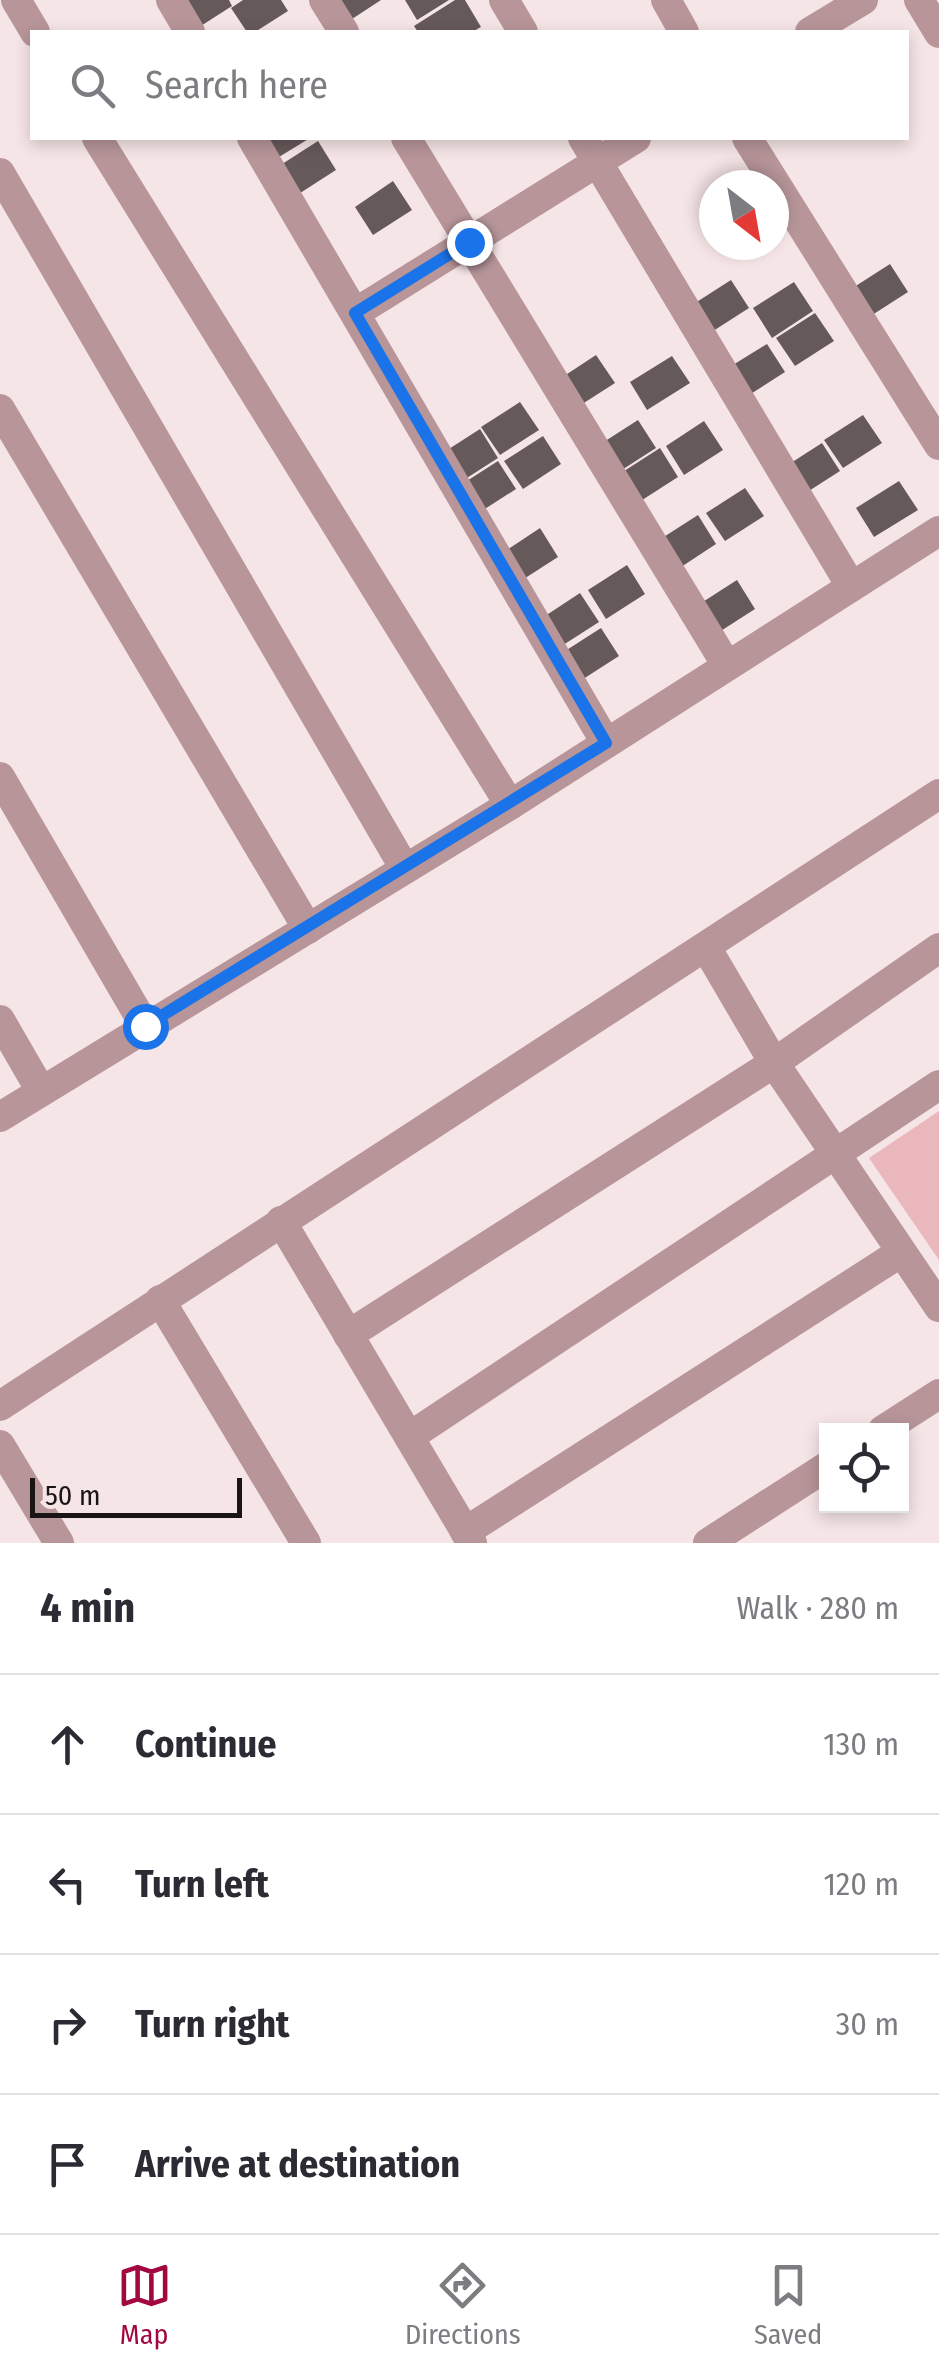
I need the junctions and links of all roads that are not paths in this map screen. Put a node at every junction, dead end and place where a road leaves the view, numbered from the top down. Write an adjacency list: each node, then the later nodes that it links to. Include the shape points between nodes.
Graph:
1 (16, 0): 8 (street)
2 (171, 0): 9 (street)
3 (324, 0): 10 (street)
4 (504, 0): 11 (street)
5 (666, 0): 12 (street)
6 (862, 0): 13 (street)
7 (919, 0): 14 (street)
8 (35, 30)
9 (189, 30)
10 (343, 30)
11 (522, 30)
12 (683, 30)
13 (813, 30)
14 (939, 34)
15 (98, 140): 32 (street)
16 (253, 140): 23 (street)
17 (407, 140): 22 (street)
18 (628, 140): 20 (street)
19 (749, 140): 25 (street)
20 (590, 149): 22 (street); 27 (street)
21 (0, 172): 33 (street)
22 (469, 242): 23 (street); 28 (street)
23 (355, 313): 29 (street)
24 (0, 409): 34 (street)
25 (939, 445)
26 (939, 531): 27 (street)
27 (851, 586): 28 (street)
28 (726, 664): 29 (street)
29 (606, 743): 32 (street)
30 (0, 777): 38 (street)
31 (939, 794): 35 (street)
32 (510, 805): 33 (street)
33 (404, 869): 34 (street)
34 (308, 929): 38 (street)
35 (706, 947): 39 (street); 44 (street)
36 (939, 948): 39 (street)
37 (0, 1020): 41 (street)
38 (145, 1026): 41 (street)
39 (774, 1063): 43 (street); 48 (street)
40 (939, 1085): 43 (street)
41 (41, 1092): 42 (street)
42 (0, 1117)
43 (836, 1154): 45 (street); 52 (street)
44 (281, 1221): 46 (street); 48 (street)
45 (900, 1253): 47 (street); 55 (street)
46 (160, 1300): 50 (street); 57 (street)
47 (939, 1307)
48 (348, 1336): 52 (street)
49 (939, 1394): 51 (street)
50 (0, 1406)
51 (894, 1423)
52 (409, 1436): 55 (street)
53 (0, 1445): 56 (street)
54 (819, 1472): 58 (street)
55 (469, 1538)
56 (59, 1543)
57 (306, 1543)
58 (708, 1543)

